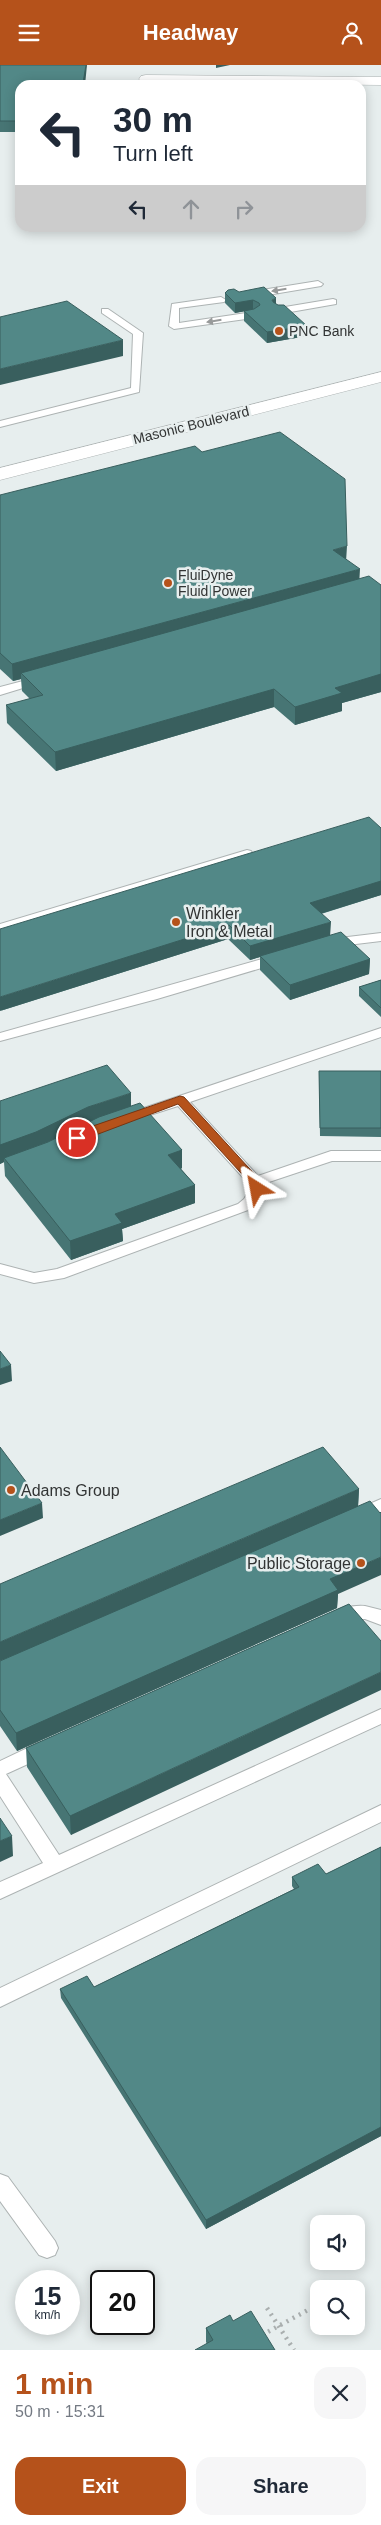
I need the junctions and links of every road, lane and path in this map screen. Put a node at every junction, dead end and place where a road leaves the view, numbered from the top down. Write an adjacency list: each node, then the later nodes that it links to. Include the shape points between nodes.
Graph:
1 (146, 79): 2 (street)
2 (264, 80)
3 (366, 81): 4 (street)
4 (381, 81)
5 (318, 284): 6 (lane, one-way to 6)
6 (239, 297)
7 (221, 300): 11 (lane, one-way to 7, via 174,326 175,306)
8 (332, 302): 10 (lane)
9 (105, 311): 13 (lane, via 138,333 136,390)
10 (279, 311)
11 (253, 315)
12 (381, 377): 14 (street, Masonic Boulevard)
13 (0, 424)
14 (0, 473)
15 (57, 675): 16 (lane)
16 (0, 691)
17 (256, 852): 18 (lane)
18 (0, 928)
19 (381, 937): 20 (lane, via 337,941)
20 (319, 947)
21 (291, 955): 23 (lane)
22 (381, 1032): 24 (lane)
23 (0, 1037)
24 (180, 1100): 25 (lane); 27 (lane)
25 (111, 1124)
26 (381, 1156): 27 (lane, via 331,1156)
27 (255, 1182): 28 (lane, via 254,1196 243,1207 59,1274 34,1277)
28 (0, 1269)
29 (381, 1505): 30 (lane)
30 (345, 1521)
31 (381, 1619): 32 (lane, via 365,1611 354,1611)
32 (326, 1623)
33 (381, 1716): 38 (lane)
34 (63, 1740): 35 (lane)
35 (0, 1769)
36 (0, 1780): 38 (lane)
37 (381, 1813): 40 (lane)
38 (55, 1866): 39 (lane)
39 (0, 1891)
40 (0, 1998)
41 (0, 2184): 42 (lane)
42 (47, 2248)
43 (267, 2308): 45 (path)
44 (310, 2309): 45 (path)
45 (279, 2326): 46 (path); 47 (path)
46 (257, 2337)
47 (294, 2350)

